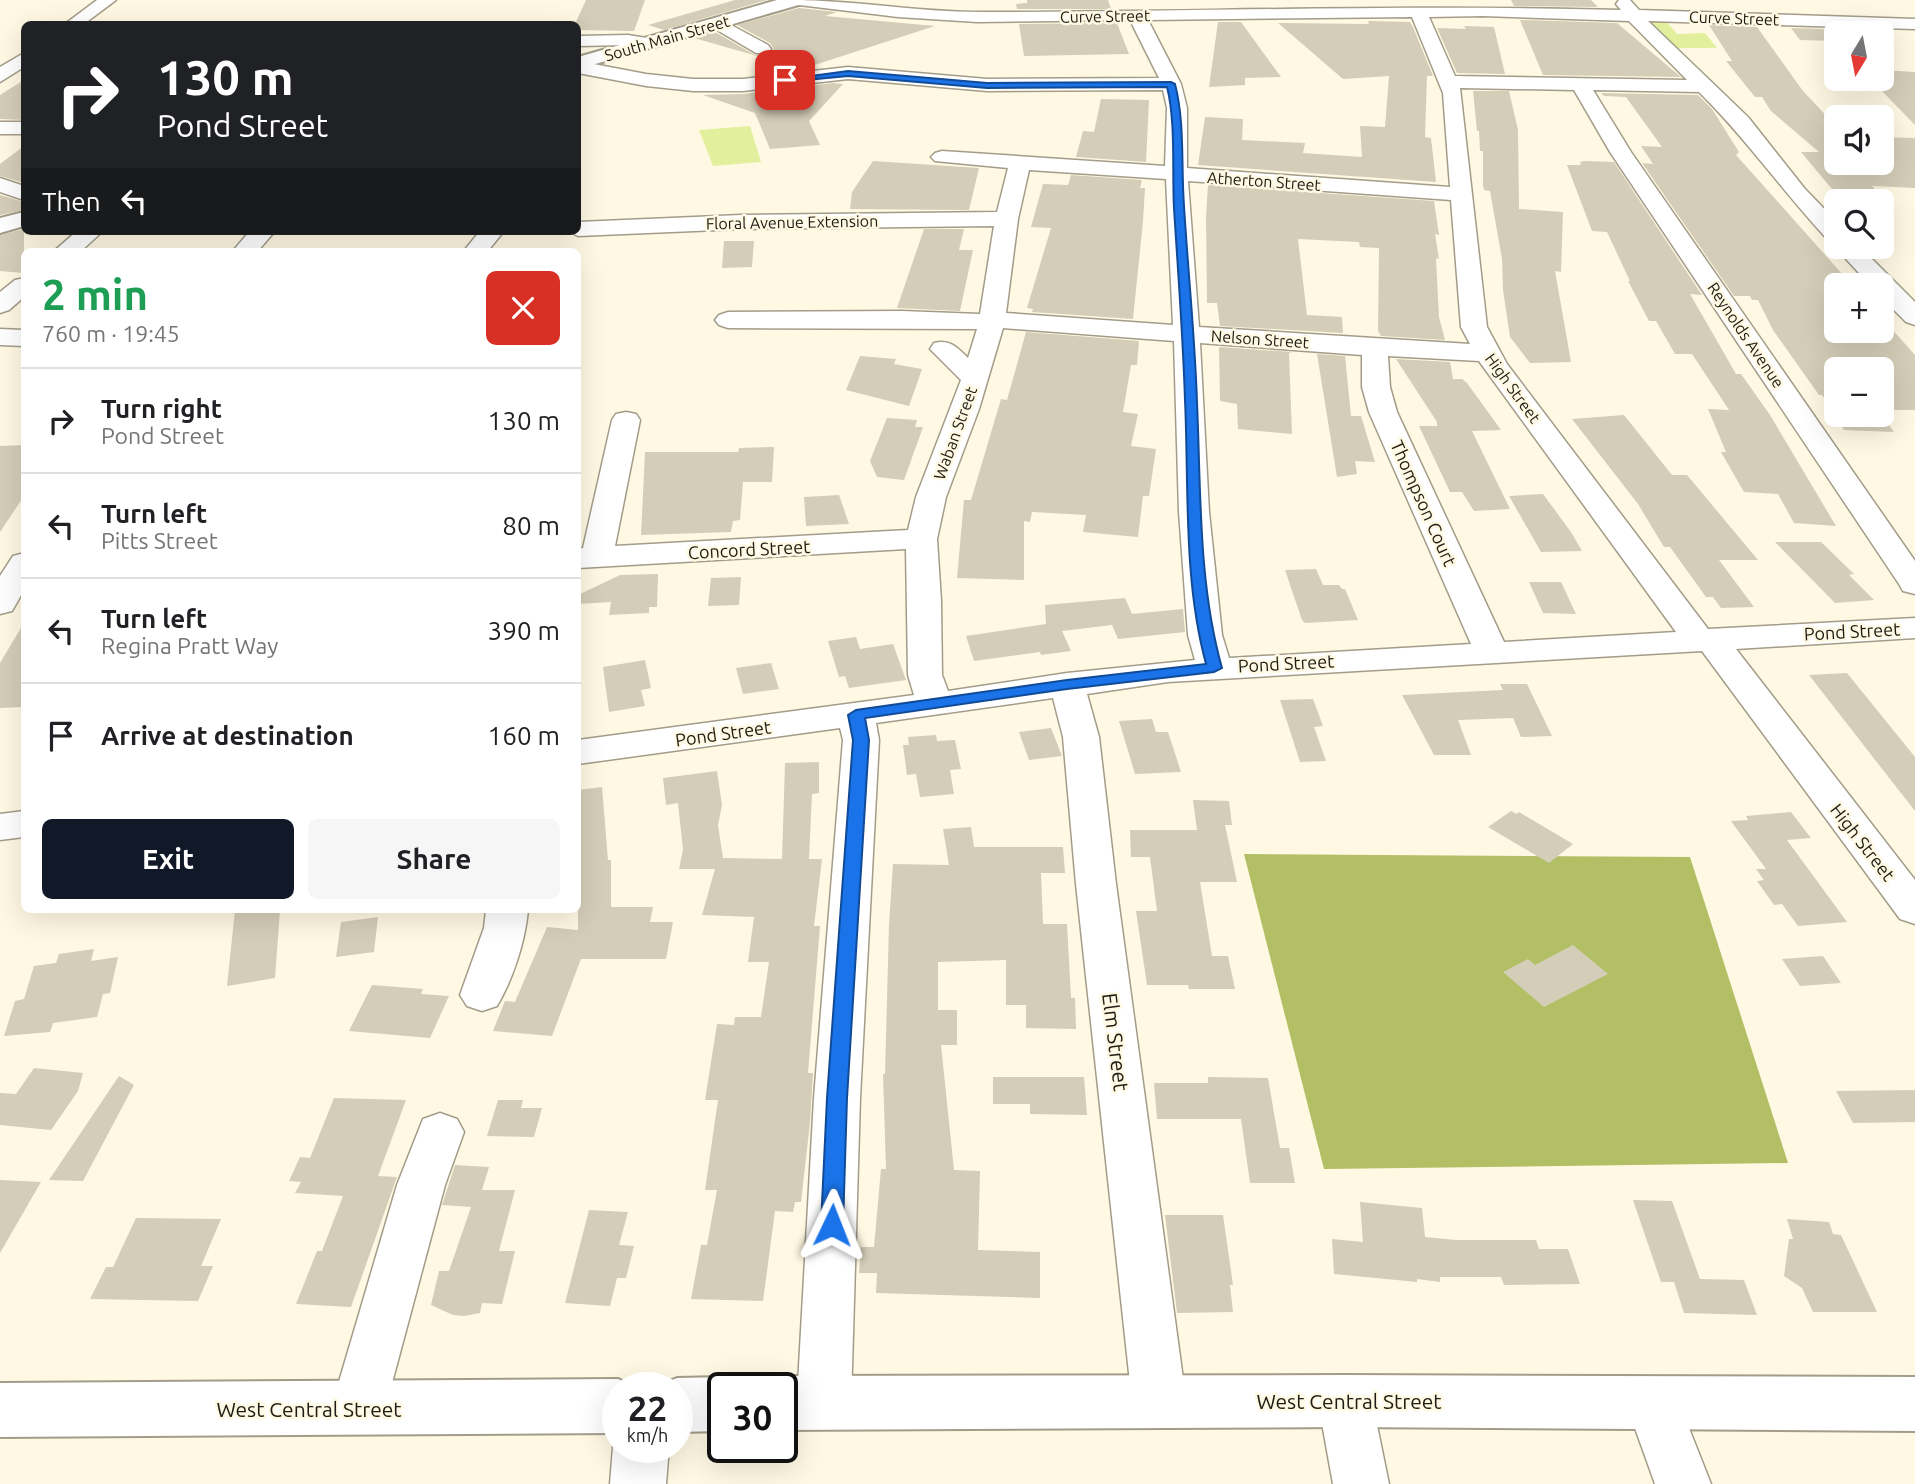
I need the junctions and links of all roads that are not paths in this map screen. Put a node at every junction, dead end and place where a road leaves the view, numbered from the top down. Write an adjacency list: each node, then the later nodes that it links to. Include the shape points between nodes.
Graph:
1 (108, 0): 8 (street)
2 (797, 0): 6 (street, Curve Street, via 966,16); 9 (main road, South Main Street)
3 (1723, 0): 7 (street)
4 (1430, 7): 5 (street, Curve Street); 6 (street, Curve Street); 20 (street, High Street)
5 (1626, 7): 7 (street, Curve Street); 23 (street)
6 (1137, 16): 21 (street)
7 (1737, 18): 10 (street, Curve Street)
8 (77, 21)
9 (718, 23): 12 (main road, South Main Street); 13 (street)
10 (1915, 24)
11 (581, 41): 12 (street)
12 (647, 43): 17 (main road, South Main Street)
13 (762, 49)
14 (21, 59): 16 (street)
15 (21, 60): 19 (street)
16 (0, 61)
17 (581, 64)
18 (581, 66): 21 (street, via 693,85 743,85 848,73 987,85)
19 (0, 76)
20 (1449, 82): 22 (street); 31 (street, High Street)
21 (1171, 84): 28 (street, via 1177,108)
22 (1580, 84): 23 (street); 58 (street, Reynolds Avenue, via 1621,152)
23 (1706, 86): 34 (street, via 1741,121)
24 (0, 128): 25 (street)
25 (21, 128)
26 (942, 157): 27 (street, Atherton Street)
27 (1020, 163): 28 (street, Atherton Street); 32 (street, Waban Street)
28 (1177, 175): 31 (street, Atherton Street); 47 (street)
29 (0, 185): 30 (street)
30 (21, 193)
31 (1460, 194): 52 (street, High Street, via 1475,327)
32 (1007, 219): 36 (street, Floral Avenue Extension); 46 (street, Waban Street)
33 (21, 220): 35 (main road)
34 (1824, 222)
35 (0, 226)
36 (581, 229)
37 (86, 235): 39 (street)
38 (259, 235): 40 (street)
39 (70, 248)
40 (248, 248)
41 (1859, 259): 44 (street)
42 (21, 288): 43 (street)
43 (0, 305)
44 (1915, 317)
45 (728, 320): 46 (street, Nelson Street)
46 (991, 321): 47 (street, Nelson Street); 53 (street, Waban Street)
47 (1188, 334): 50 (street, Nelson Street); 63 (street, via 1194,512 1205,635)
48 (0, 337): 49 (street)
49 (21, 338)
50 (1374, 348): 52 (street, Nelson Street); 62 (street, Thompson Court, via 1383,412)
51 (943, 349): 53 (street)
52 (1486, 353): 61 (street, High Street)
53 (975, 379): 55 (street, Waban Street, via 930,497)
54 (626, 419): 56 (street)
55 (921, 539): 56 (street, Concord Street); 65 (street, Waban Street, via 925,675)
56 (587, 557)
57 (21, 568): 59 (street)
58 (1915, 584)
59 (0, 604)
60 (1915, 628): 61 (street, Pond Street)
61 (1705, 640): 62 (street, Pond Street); 70 (street, High Street)
62 (1493, 652): 63 (street, Pond Street)
63 (1214, 668): 64 (street, Pond Street)
64 (1067, 684): 65 (street, Pond Street); 74 (street, Elm Street, via 1081,737)
65 (933, 704): 66 (street, Pond Street)
66 (856, 715): 67 (street, Pond Street); 76 (street, via 861,740 837,1098)
67 (581, 752)
68 (21, 824): 69 (street)
69 (0, 827)
70 (1915, 909)
71 (507, 913): 72 (street)
72 (482, 995)
73 (440, 1132): 80 (street)
74 (1159, 1401): 75 (main road, West Central Street); 76 (main road, West Central Street)
75 (1345, 1401): 77 (main road, West Central Street); 84 (street)
76 (803, 1402)
77 (1653, 1403): 78 (main road, West Central Street); 85 (street)
78 (1915, 1404)
79 (602, 1406): 80 (main road, West Central Street)
80 (358, 1409): 81 (main road, West Central Street)
81 (0, 1410)
82 (640, 1463): 83 (street)
83 (638, 1484)
84 (1361, 1484)
85 (1683, 1484)

